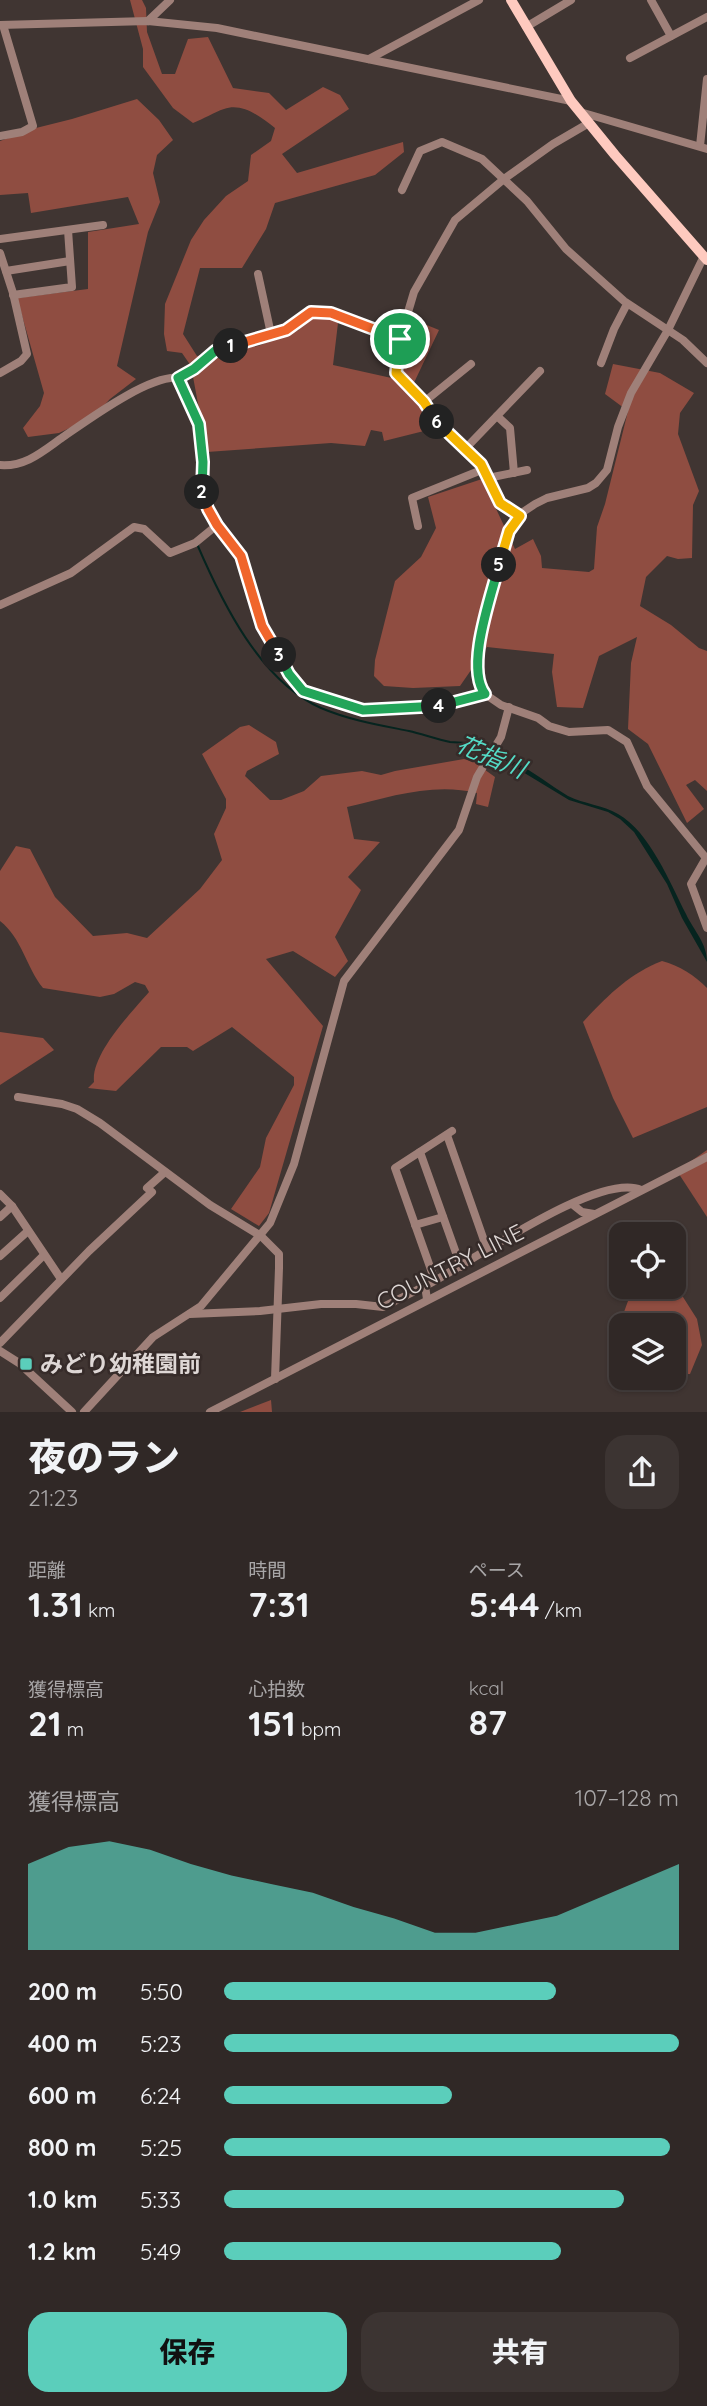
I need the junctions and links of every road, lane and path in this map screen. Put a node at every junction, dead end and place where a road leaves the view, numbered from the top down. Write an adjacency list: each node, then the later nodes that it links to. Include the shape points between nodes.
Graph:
1 (170, 0): 7 (street)
2 (479, 0): 12 (street)
3 (511, 0): 9 (main road)
4 (571, 0): 9 (street)
5 (651, 0): 10 (street)
6 (707, 17): 10 (street)
7 (148, 21): 8 (street); 12 (street, via 217,28)
8 (1, 25): 17 (street, via 33,126)
9 (526, 27): 14 (main road)
10 (671, 36): 11 (street)
11 (630, 58)
12 (369, 59): 14 (street)
13 (707, 79): 18 (street)
14 (571, 101): 15 (main road)
15 (580, 112): 16 (main road); 18 (street)
16 (589, 123): 19 (street); 25 (main road)
17 (0, 136)
18 (703, 147)
19 (503, 179): 20 (street, via 482,159 442,142 420,151); 30 (street, via 566,249); 33 (street, via 454,220 414,292)
20 (402, 190)
21 (103, 225): 22 (street)
22 (68, 230): 23 (street); 26 (street)
23 (0, 239)
24 (0, 253): 27 (street)
25 (706, 258): 31 (street)
26 (70, 261): 27 (street); 29 (street, via 72,287)
27 (6, 271): 29 (street)
28 (258, 274): 32 (street)
29 (13, 295): 38 (street, via 27,354)
30 (627, 304): 31 (street); 34 (street)
31 (668, 330): 35 (street); 47 (street, via 631,393 602,478 588,488 541,501)
32 (271, 334): 33 (street, via 318,312); 39 (street, via 215,351)
33 (400, 339): 40 (street, via 396,373)
34 (601, 363)
35 (707, 363)
36 (471, 364): 40 (street)
37 (540, 371): 41 (street)
38 (0, 373)
39 (178, 378): 43 (street, via 153,381 32,460); 48 (street, via 199,424 202,492)
40 (424, 402): 42 (street)
41 (497, 416): 42 (street); 46 (street, via 510,428)
42 (465, 449): 45 (street)
43 (0, 465)
44 (527, 470): 46 (street)
45 (486, 473): 46 (street); 47 (street, via 500,503); 49 (street, via 412,498)
46 (514, 473)
47 (520, 516): 51 (street, via 505,540 477,654 479,684)
48 (217, 525): 50 (street, via 170,554 144,529 134,527 71,573); 51 (street, via 241,556 262,626 303,691 363,710 435,707)
49 (418, 526)
50 (0, 605)
51 (485, 694): 52 (street)
52 (509, 707): 53 (street, via 569,732 608,730 628,742 647,786 706,858 691,884); 67 (street, via 501,737 477,777 459,831 344,981 294,1164)
53 (707, 928)
54 (18, 1097): 57 (street, via 77,1109)
55 (420, 1152): 64 (street); 65 (street, via 395,1168); 68 (street, via 449,1133)
56 (707, 1157): 58 (street, COUNTRY LINE)
57 (165, 1172): 67 (street); 72 (street, via 147,1188 152,1192)
58 (642, 1190): 60 (street, via 620,1188); 62 (street, COUNTRY LINE)
59 (0, 1194): 61 (street)
60 (572, 1204): 62 (street); 68 (street)
61 (12, 1206): 63 (street); 66 (street)
62 (594, 1214): 76 (street, COUNTRY LINE)
63 (0, 1217)
64 (443, 1217): 65 (street); 71 (street)
65 (415, 1225): 73 (street)
66 (28, 1231): 69 (street); 70 (street)
67 (261, 1236): 77 (street, via 279,1254); 78 (street)
68 (487, 1249): 71 (street)
69 (44, 1255): 72 (street); 75 (street)
70 (0, 1256)
71 (461, 1267): 73 (street)
72 (61, 1279): 79 (street)
73 (435, 1281): 74 (street)
74 (425, 1286): 76 (street); 77 (street, via 383,1307 321,1304)
75 (0, 1298)
76 (427, 1299): 81 (street, COUNTRY LINE)
77 (277, 1309): 78 (street); 81 (street)
78 (190, 1314): 83 (street, via 153,1337)
79 (0, 1343)
80 (0, 1351): 82 (street)
81 (275, 1379): 84 (street, COUNTRY LINE)
82 (72, 1412)
83 (84, 1412)
84 (210, 1412)

